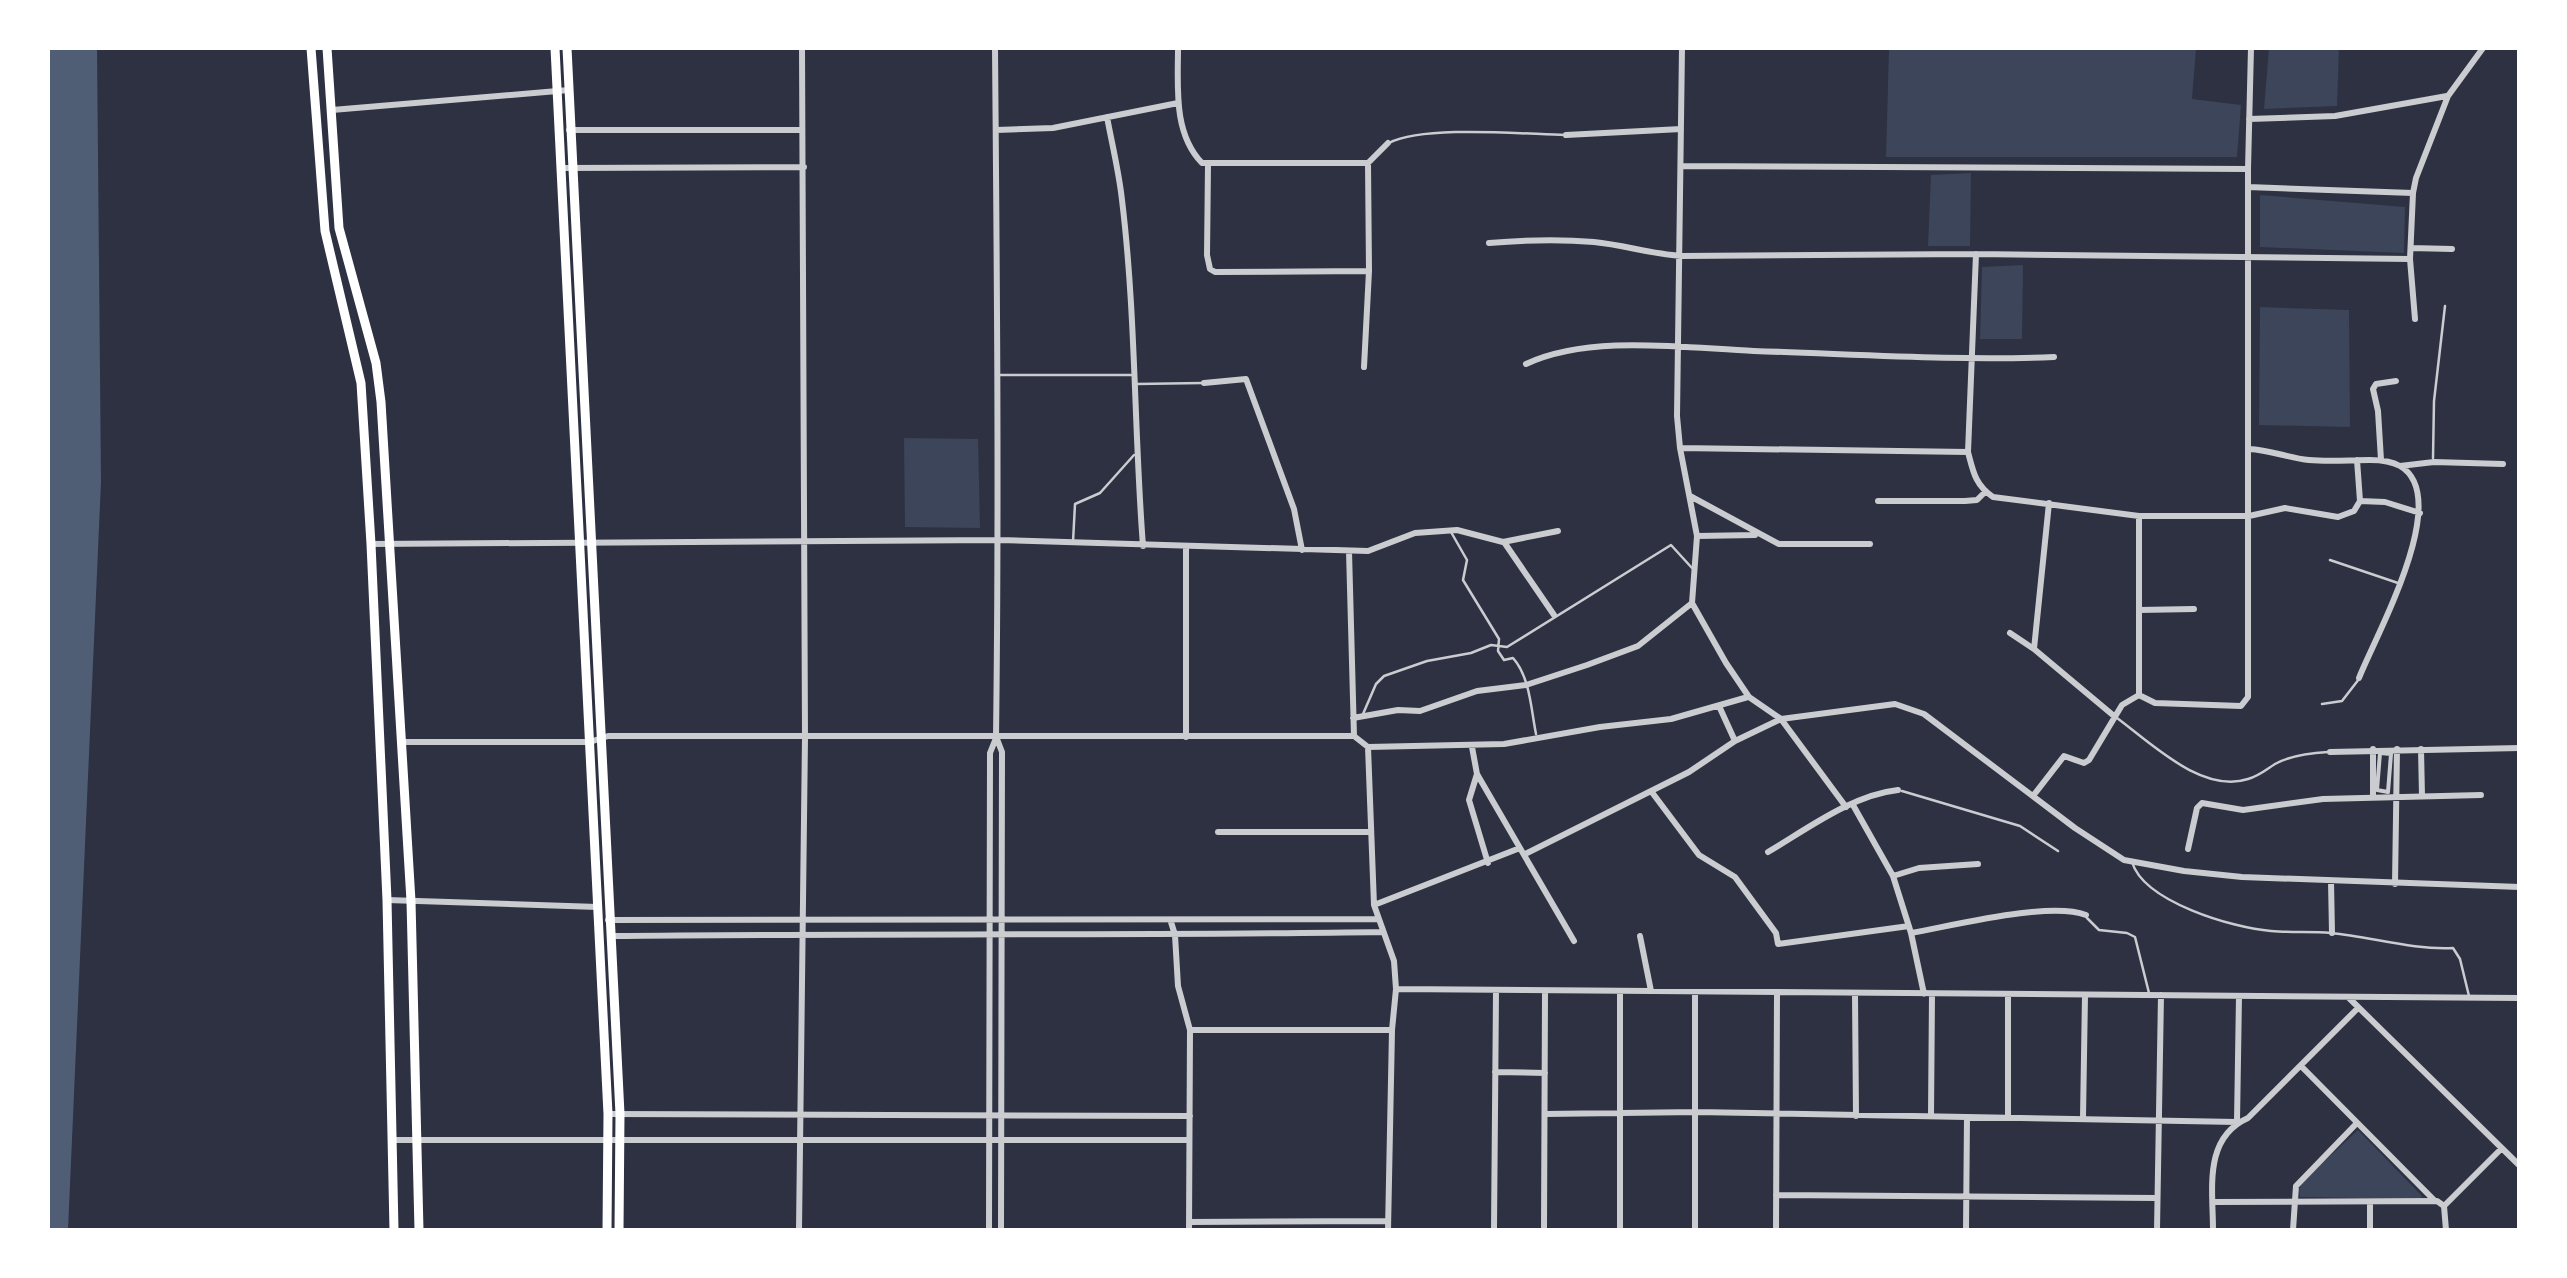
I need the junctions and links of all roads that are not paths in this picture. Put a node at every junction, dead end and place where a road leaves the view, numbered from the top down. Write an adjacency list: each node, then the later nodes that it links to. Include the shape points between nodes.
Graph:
1 (311, 48): 79 (main road, via 325,232 360,374)
2 (327, 48): 15 (main road)
3 (555, 48): 11 (main road)
4 (567, 48): 12 (main road)
5 (802, 48): 19 (street)
6 (995, 48): 20 (street)
7 (1178, 48): 14 (street)
8 (1682, 48): 18 (street)
9 (2251, 48): 17 (street)
10 (2483, 48): 13 (street)
11 (558, 90): 12 (street); 15 (street); 21 (main road)
12 (570, 90): 21 (main road)
13 (2448, 96): 17 (street, via 2335,116); 32 (street)
14 (1178, 103): 16 (street); 25 (street, via 1188,146)
15 (330, 110): 80 (main road, via 340,228 382,402)
16 (1107, 117): 20 (street); 49 (street, via 1128,253)
17 (2249, 118): 30 (street)
18 (1681, 129): 22 (street); 26 (street)
19 (802, 130): 21 (street); 27 (street)
20 (996, 130): 48 (street)
21 (566, 131): 28 (main road); 29 (main road)
22 (1566, 135): 23 (lane, via 1431,134)
23 (1388, 144): 24 (street)
24 (1368, 162): 25 (street); 40 (street)
25 (1208, 165): 40 (street, via 1207,256 1215,272)
26 (1681, 166): 30 (street); 37 (street)
27 (804, 167): 29 (street); 74 (street)
28 (563, 168): 29 (street); 75 (main road)
29 (575, 168): 76 (main road)
30 (2248, 170): 31 (street)
31 (2248, 187): 32 (street); 38 (street)
32 (2412, 193): 34 (street)
33 (1489, 244): 37 (street, via 1564,240)
34 (2411, 248): 35 (street); 39 (street)
35 (2452, 248)
36 (1976, 254): 37 (street); 38 (street); 45 (street)
37 (1681, 256): 43 (street)
38 (2248, 257): 39 (street); 53 (street)
39 (2410, 259): 42 (street)
40 (1370, 270): 47 (street)
41 (2446, 306): 58 (lane)
42 (2415, 319)
43 (1680, 347): 45 (street); 46 (street, via 1567,352); 52 (street)
44 (2054, 357): 45 (street)
45 (1972, 360): 54 (street)
46 (1526, 364)
47 (1364, 366)
48 (998, 375): 49 (lane); 73 (street)
49 (1133, 380): 51 (lane); 55 (street)
50 (2396, 382): 57 (street, via 2374,386)
51 (1204, 383): 84 (street, via 1246,379 1294,509)
52 (1680, 448): 54 (street); 62 (street)
53 (2249, 449): 56 (street); 68 (street)
54 (1968, 452): 61 (street, via 1975,480)
55 (1136, 454): 77 (lane, via 1100,493 1074,506); 82 (street)
56 (2357, 460): 57 (street); 64 (street)
57 (2380, 460): 60 (street)
58 (2434, 462): 59 (street); 60 (street)
59 (2503, 464)
60 (2400, 466): 66 (street, via 2412,478)
61 (1986, 492): 63 (street, via 1965,501); 65 (street)
62 (1690, 496): 71 (street); 72 (street)
63 (1878, 500)
64 (2360, 501): 66 (street); 68 (street, via 2338,516 2292,508)
65 (2049, 503): 67 (street); 95 (street)
66 (2420, 513): 88 (street)
67 (2139, 516): 68 (street); 90 (street)
68 (2249, 516): 98 (street, via 2245,704 2155,703)
69 (1450, 530): 78 (street); 85 (street); 94 (lane, via 1467,560 1463,580)
70 (1558, 531): 78 (street)
71 (1759, 535): 72 (street); 81 (street, via 1788,546)
72 (1696, 536): 87 (street)
73 (999, 540): 74 (street); 77 (street); 110 (street)
74 (802, 541): 76 (street); 108 (street)
75 (581, 542): 76 (street); 80 (street); 114 (main road)
76 (593, 542): 106 (main road)
77 (1073, 542): 82 (street)
78 (1503, 542): 92 (street)
79 (372, 544): 80 (street); 148 (main road)
80 (392, 544): 113 (main road)
81 (1870, 544)
82 (1143, 546): 83 (street)
83 (1186, 548): 84 (street); 109 (street)
84 (1302, 550): 85 (street)
85 (1348, 551): 104 (street)
86 (2330, 560): 88 (lane)
87 (1694, 569): 89 (street); 92 (lane, via 1672,545)
88 (2399, 584): 96 (street)
89 (1692, 603): 97 (street, via 1631,650); 99 (street)
90 (2139, 610): 91 (street); 98 (street)
91 (2194, 610)
92 (1554, 615): 94 (lane)
93 (2010, 633): 95 (street)
94 (1497, 646): 97 (lane, via 1504,660 1517,661); 102 (lane, via 1384,676)
95 (2034, 649): 103 (street)
96 (2360, 678): 100 (lane, via 2342,702)
97 (1526, 685): 102 (street, via 1477,691 1412,712); 111 (lane)
98 (2138, 694): 103 (street)
99 (1749, 697): 101 (street); 105 (street)
100 (2322, 704)
101 (1719, 706): 111 (street); 112 (street)
102 (1363, 716): 104 (street)
103 (2114, 716): 121 (lane, via 2205,777 2230,782 2305,753); 126 (street, via 2090,760 2064,756)
104 (1353, 718): 107 (street)
105 (1781, 720): 112 (street); 126 (street, via 1907,706); 130 (street)
106 (602, 736): 108 (street); 114 (street); 155 (main road)
107 (1354, 736): 109 (street); 115 (street)
108 (805, 737): 110 (street); 157 (street)
109 (1186, 737): 110 (street)
110 (996, 738): 133 (street, via 990,753); 134 (street, via 1002,752)
111 (1537, 739): 116 (street)
112 (1735, 741): 124 (street)
113 (401, 742): 114 (street); 149 (main road)
114 (590, 742): 151 (main road)
115 (1368, 747): 116 (street); 132 (street)
116 (1472, 747): 122 (street)
117 (2520, 748): 120 (street)
118 (2373, 749): 119 (street); 121 (street); 127 (street)
119 (2397, 749): 120 (street); 125 (street)
120 (2421, 749): 128 (street)
121 (2330, 752)
122 (1476, 774): 137 (street); 139 (street, via 1469,800)
123 (1898, 790): 130 (street); 136 (lane, via 2020,826)
124 (1651, 791): 137 (street); 163 (street, via 1700,855 1735,877 1776,940)
125 (2393, 793): 125 (street, via 2390,754 2380,753 2378,790); 127 (street); 128 (street); 146 (street)
126 (2033, 796): 140 (street)
127 (2373, 796): 135 (street, via 2257,810 2202,802)
128 (2422, 796): 129 (street)
129 (2482, 796)
130 (1849, 806): 138 (street); 142 (street)
131 (1218, 832): 132 (street)
132 (1370, 832): 150 (street)
133 (990, 835): 134 (street); 143 (street)
134 (1002, 835): 144 (street)
135 (2188, 849)
136 (2058, 850)
137 (1522, 851): 139 (street); 176 (street)
138 (1768, 852)
139 (1488, 862): 150 (street)
140 (2132, 862): 145 (street); 166 (lane, via 2146,885 2218,920 2267,931)
141 (1978, 864): 142 (street)
142 (1893, 876): 163 (street)
143 (989, 881): 144 (street); 158 (street)
144 (1002, 881): 159 (street)
145 (2331, 881): 146 (street); 166 (street)
146 (2395, 884): 147 (street)
147 (2520, 888)
148 (387, 900): 149 (street); 218 (main road)
149 (410, 901): 151 (street); 219 (main road)
150 (1374, 905): 153 (street)
151 (598, 906): 154 (main road)
152 (2086, 915): 163 (street, via 2035,913); 186 (lane, via 2099,930 2134,937)
153 (1377, 919): 162 (street); 164 (street)
154 (598, 920): 155 (street); 171 (main road)
155 (610, 920): 156 (street); 172 (main road)
156 (720, 920): 157 (street); 167 (street)
157 (804, 922): 158 (street); 165 (street)
158 (989, 922): 159 (street); 168 (street)
159 (1003, 922): 160 (street); 169 (street)
160 (1095, 922): 161 (street); 170 (street)
161 (1145, 922): 162 (street); 173 (street)
162 (1171, 922): 174 (street)
163 (1910, 929): 185 (street)
164 (1383, 932): 174 (street); 177 (street)
165 (804, 933): 167 (street); 168 (street); 203 (street)
166 (2332, 933): 192 (lane, via 2453,948)
167 (720, 934): 172 (street)
168 (989, 934): 169 (street); 205 (street)
169 (1002, 934): 170 (street); 206 (street)
170 (1095, 935): 173 (street)
171 (598, 936): 172 (street); 201 (main road)
172 (612, 936): 202 (main road)
173 (1146, 936): 174 (street)
174 (1175, 936): 195 (street)
175 (1640, 936): 179 (street)
176 (1574, 942)
177 (1396, 990): 180 (street); 196 (street)
178 (1545, 991): 180 (street); 181 (street); 199 (street)
179 (1651, 991): 181 (street); 182 (street)
180 (1496, 992): 198 (street)
181 (1620, 992): 208 (street)
182 (1695, 992): 183 (street); 200 (street)
183 (1777, 994): 184 (street); 209 (street)
184 (1855, 994): 185 (street); 210 (street)
185 (1928, 994): 187 (street); 211 (street)
186 (2150, 994): 188 (street); 189 (street)
187 (2008, 995): 188 (street); 213 (street)
188 (2085, 995): 214 (street)
189 (2161, 995): 190 (street); 215 (street)
190 (2239, 996): 191 (street); 216 (street)
191 (2348, 997): 192 (street); 194 (street)
192 (2469, 997): 193 (street)
193 (2520, 998)
194 (2358, 1008): 197 (street); 226 (street)
195 (1190, 1030): 196 (street); 207 (street)
196 (1392, 1030): 236 (street)
197 (2301, 1066): 216 (street); 217 (street)
198 (1495, 1072): 199 (street); 244 (street)
199 (1545, 1073): 204 (street)
200 (1697, 1112): 208 (street); 209 (street); 247 (street)
201 (608, 1114): 202 (street); 220 (main road)
202 (620, 1114): 203 (street); 221 (main road)
203 (798, 1114): 205 (street); 222 (street)
204 (1544, 1114): 208 (street); 245 (street)
205 (988, 1116): 206 (street); 223 (street)
206 (1002, 1116): 207 (street); 224 (street)
207 (1190, 1116): 225 (street)
208 (1620, 1116): 246 (street)
209 (1776, 1116): 210 (street); 228 (street)
210 (1856, 1116): 211 (street)
211 (1931, 1116): 212 (street)
212 (1967, 1117): 213 (street); 229 (street)
213 (2008, 1117): 214 (street)
214 (2083, 1118): 215 (street)
215 (2160, 1119): 216 (street); 230 (street)
216 (2237, 1122): 231 (street, via 2216,1149)
217 (2356, 1124): 232 (street, via 2301,1179); 234 (street)
218 (392, 1140): 219 (street); 237 (main road)
219 (417, 1140): 220 (street); 238 (main road)
220 (608, 1140): 221 (street); 239 (main road)
221 (620, 1140): 222 (street); 240 (main road)
222 (798, 1140): 223 (street); 241 (street)
223 (986, 1140): 224 (street); 242 (street)
224 (1002, 1140): 225 (street); 243 (street)
225 (1190, 1140): 235 (street)
226 (2502, 1149): 227 (street); 234 (street)
227 (2520, 1166)
228 (1776, 1195): 229 (street); 248 (street)
229 (1967, 1197): 230 (street); 249 (street)
230 (2156, 1198): 250 (street)
231 (2213, 1202): 232 (street); 251 (street)
232 (2293, 1202): 233 (street); 252 (street)
233 (2370, 1204): 234 (street); 253 (street)
234 (2440, 1204): 254 (street)
235 (1189, 1226): 236 (street)
236 (1388, 1226)
237 (394, 1230)
238 (419, 1230)
239 (607, 1230)
240 (620, 1230)
241 (800, 1230)
242 (989, 1230)
243 (1001, 1230)
244 (1494, 1230)
245 (1544, 1230)
246 (1620, 1230)
247 (1695, 1230)
248 (1776, 1230)
249 (1966, 1230)
250 (2157, 1230)
251 (2213, 1230)
252 (2293, 1230)
253 (2370, 1230)
254 (2446, 1230)

